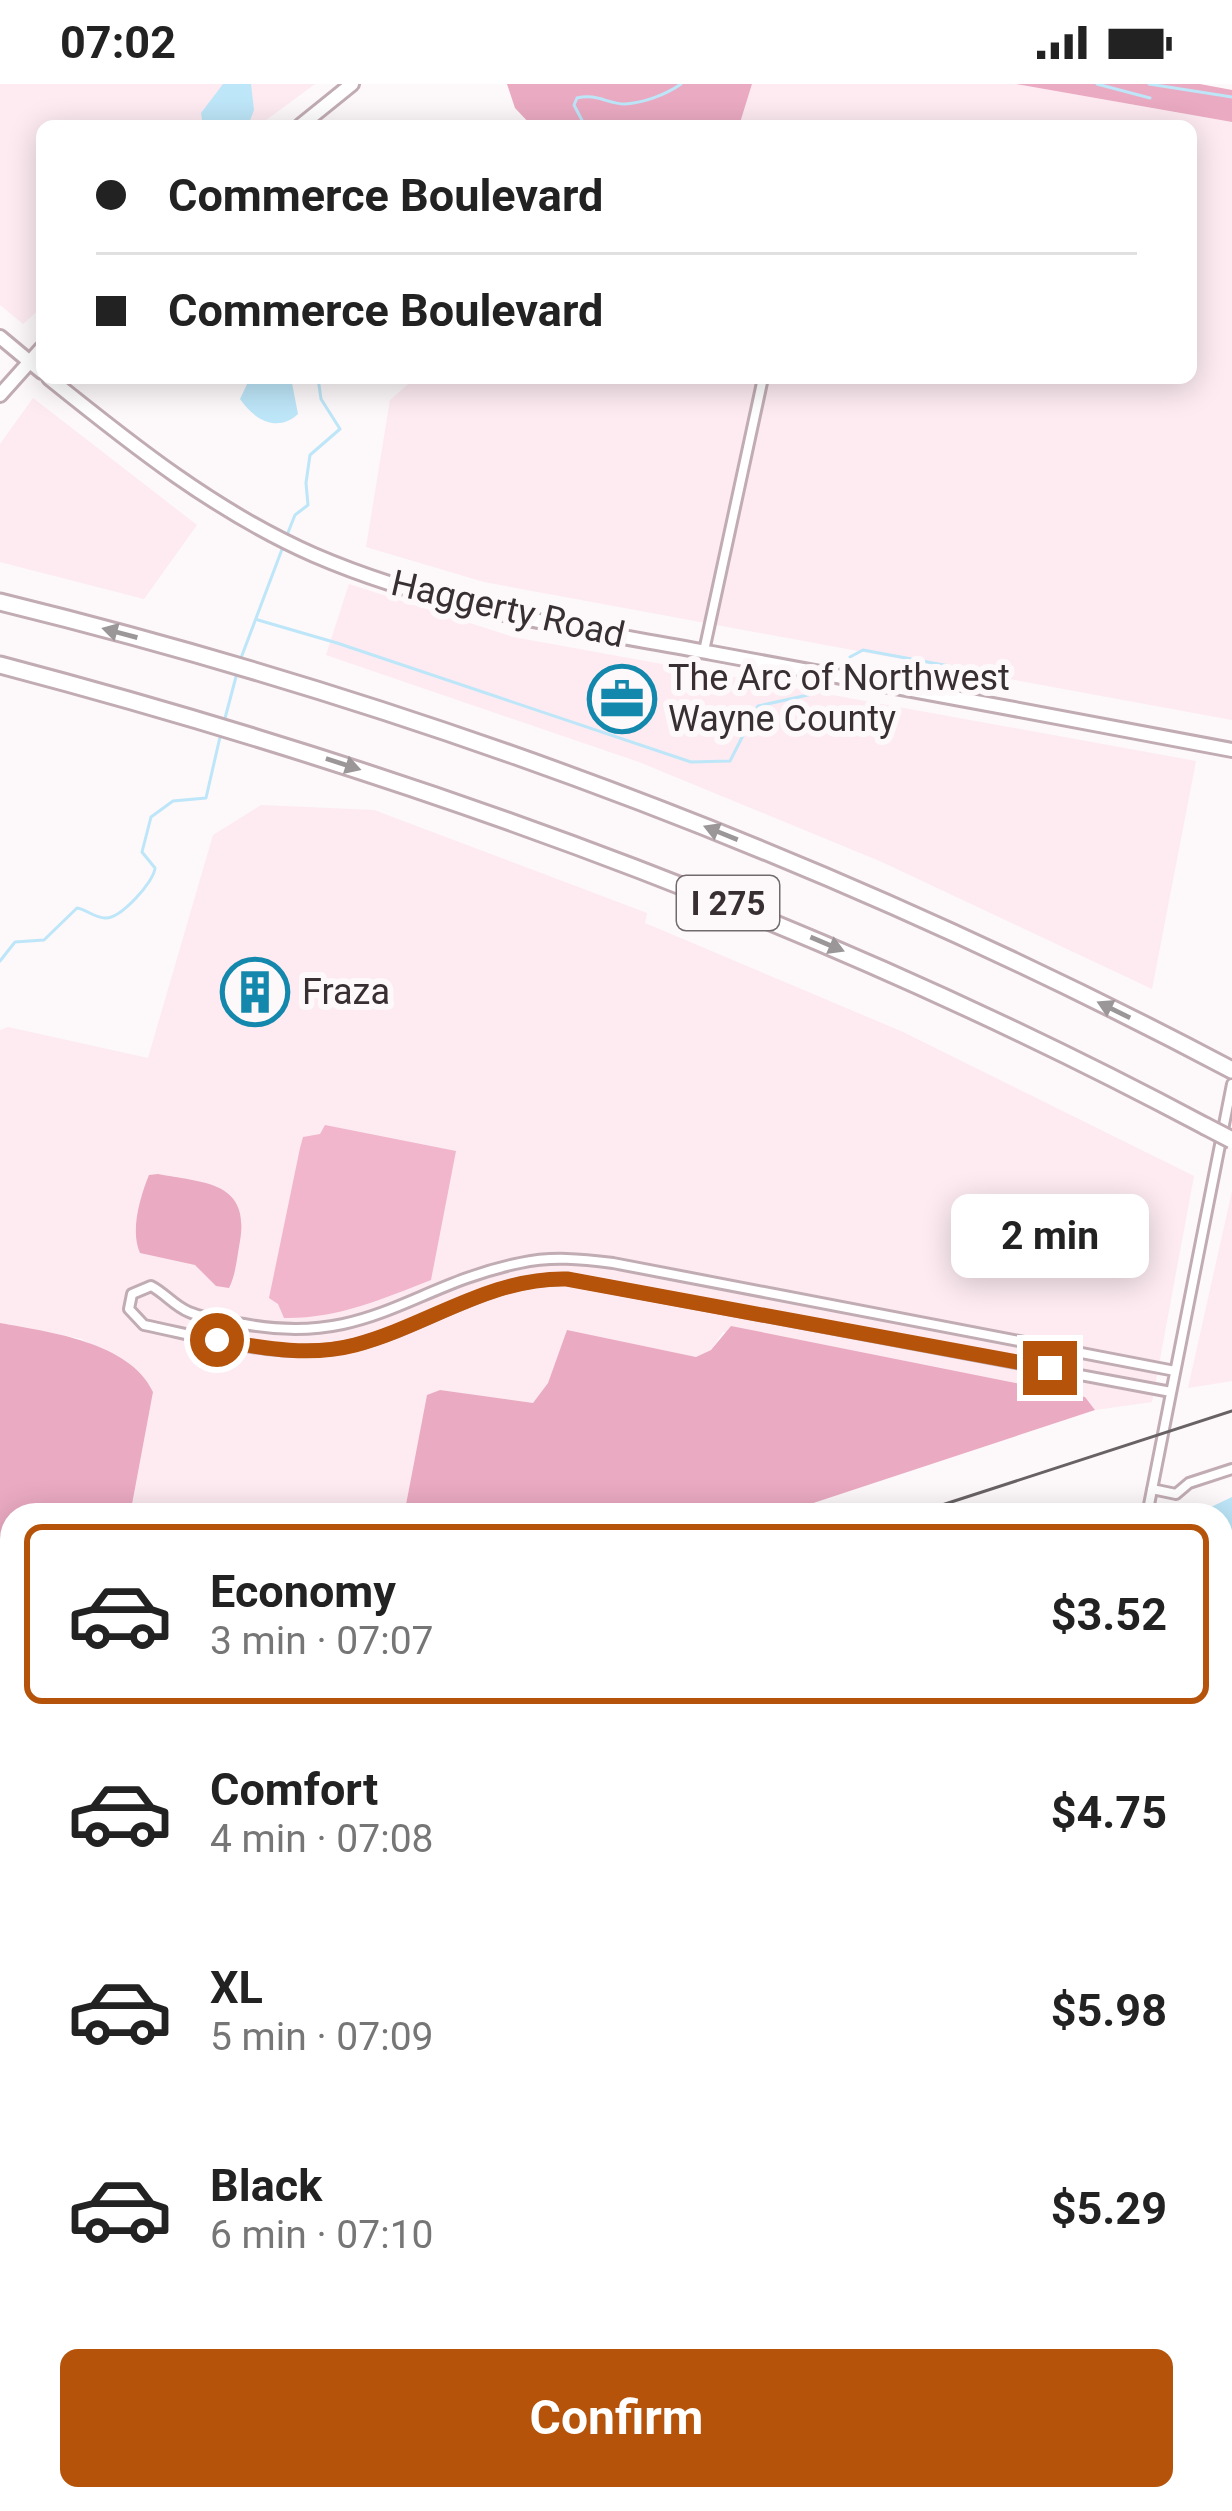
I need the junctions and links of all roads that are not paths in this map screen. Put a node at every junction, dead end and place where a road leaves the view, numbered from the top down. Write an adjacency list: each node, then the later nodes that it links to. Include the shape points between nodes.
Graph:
1 (352, 84): 2 (main road)
2 (308, 120)
3 (0, 337): 5 (main road)
4 (36, 354): 5 (main road)
5 (29, 362): 6 (main road); 9 (main road)
6 (36, 367)
7 (57, 384): 11 (main road, Haggerty Road, via 154,460 340,566 458,603)
8 (762, 384): 11 (street)
9 (0, 395)
10 (0, 602): 14 (highway, I 275, one-way to 10, via 972,940 472,740)
11 (704, 651): 13 (main road, Haggerty Road)
12 (0, 665): 16 (highway, I 275, one-way to 16, bridge, via 224,727 550,833 924,987)
13 (1232, 750)
14 (1226, 1067)
15 (1232, 1084): 29 (street)
16 (1232, 1140)
17 (629, 1267): 18 (street, via 542,1259); 19 (street); 21 (street)
18 (480, 1275): 20 (street); 22 (street, via 329,1329 280,1330)
19 (625, 1287): 20 (street, via 555,1279); 23 (street)
20 (486, 1293): 25 (street, via 340,1348 279,1350)
21 (808, 1300): 23 (street); 24 (street)
22 (197, 1315): 25 (street); 25 (street, via 151,1286 132,1294 129,1310 138,1322)
23 (804, 1321): 26 (street)
24 (937, 1325): 26 (street); 27 (street)
25 (192, 1335)
26 (933, 1345): 28 (street)
27 (1054, 1348): 28 (street); 29 (street)
28 (1050, 1368): 30 (street)
29 (1175, 1371): 30 (street)
30 (1171, 1392): 32 (street)
31 (1232, 1469): 32 (street, via 1175,1494)
32 (1152, 1489): 33 (street)
33 (1149, 1503)

